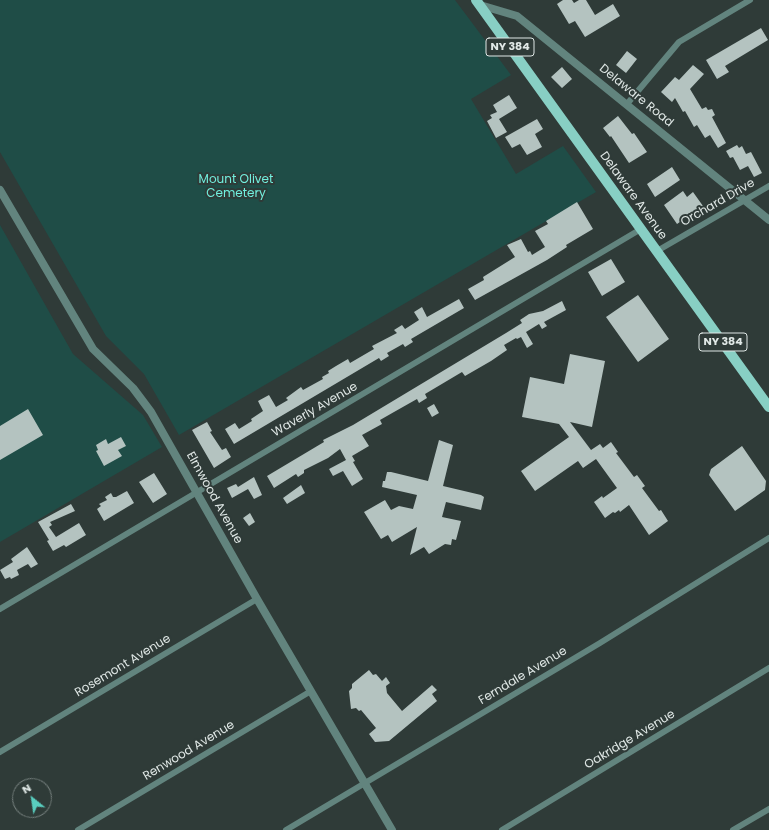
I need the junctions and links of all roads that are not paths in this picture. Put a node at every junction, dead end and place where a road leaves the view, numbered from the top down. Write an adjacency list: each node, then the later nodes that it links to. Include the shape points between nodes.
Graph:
1 (750, 0): 3 (street, via 679,42)
2 (482, 2): 3 (street, Delaware Road, via 517,16); 8 (main road, Delaware Avenue / NY 384)
3 (627, 104): 6 (street, Delaware Road)
4 (769, 186): 6 (street, Orchard Drive)
5 (0, 190): 11 (street, Elmwood Avenue, via 87,341 100,358 133,388 146,404)
6 (744, 200): 7 (street, Delaware Road); 9 (street, Orchard Drive)
7 (769, 220)
8 (641, 229): 9 (main road, Delaware Avenue / NY 384); 11 (street, Waverly Avenue)
9 (657, 252): 10 (main road, Delaware Avenue / NY 384)
10 (769, 407)
11 (196, 492): 13 (street, Elmwood Avenue); 14 (street, Waverly Avenue)
12 (769, 538): 18 (street, Ferndale Avenue)
13 (257, 599): 16 (street, Elmwood Avenue); 17 (street, Rosemont Avenue)
14 (0, 609)
15 (769, 668): 23 (street, Oakridge Avenue)
16 (311, 691): 18 (street, Elmwood Avenue); 20 (street, Renwood Avenue)
17 (0, 752)
18 (365, 783): 21 (street, Ferndale Avenue); 22 (street, Elmwood Avenue)
19 (769, 809): 24 (street)
20 (78, 830)
21 (286, 830)
22 (392, 830)
23 (502, 830)
24 (733, 830)

